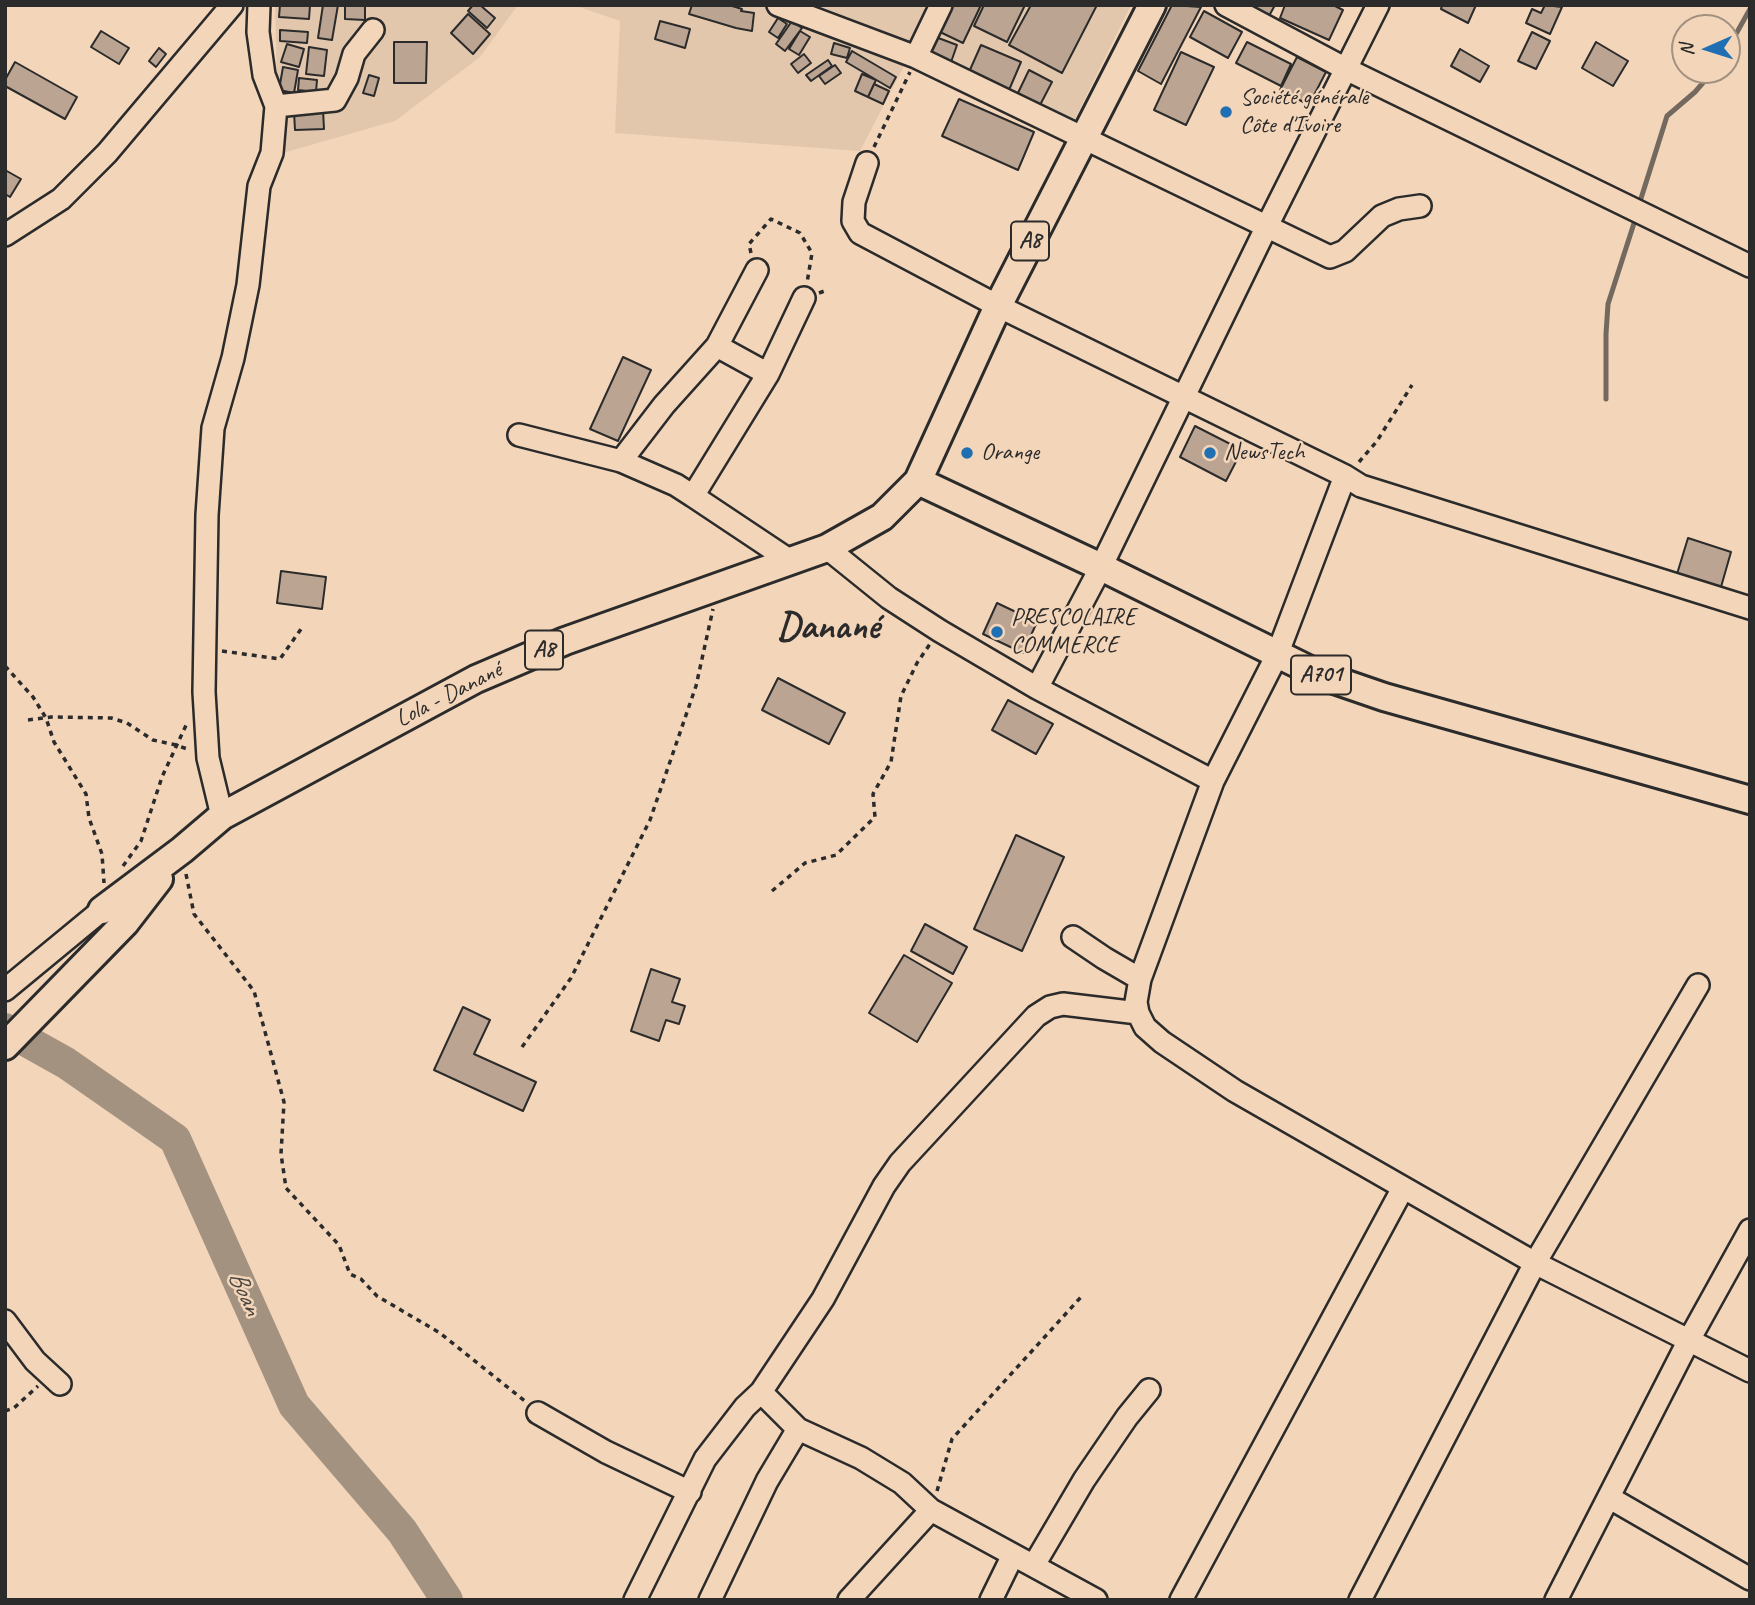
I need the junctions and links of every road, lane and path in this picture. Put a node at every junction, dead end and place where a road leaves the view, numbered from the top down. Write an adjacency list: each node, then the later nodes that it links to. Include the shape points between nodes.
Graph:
1 (232, 5): 16 (street, via 80,180 61,199)
2 (259, 5): 11 (street, via 264,75)
3 (778, 5): 9 (street)
4 (941, 5): 9 (street)
5 (1152, 5): 12 (main road, A8)
6 (1226, 5): 10 (street)
7 (1378, 5): 10 (street)
8 (373, 30): 11 (street, via 354,54 335,100)
9 (916, 57): 12 (street); 13 (path)
10 (1346, 69): 15 (street); 17 (street)
11 (276, 106): 37 (street, via 272,153 259,186 248,285 213,428)
12 (1082, 138): 15 (street); 20 (main road, A8)
13 (867, 163): 20 (street, via 854,202 853,221 860,233)
14 (1420, 206): 15 (street, via 1382,216 1334,258)
15 (1266, 228): 24 (street)
16 (5, 235)
17 (1750, 267)
18 (757, 270): 19 (path, via 749,244 771,219 800,233 812,253); 21 (street)
19 (804, 298): 22 (street)
20 (998, 306): 24 (street); 28 (main road, A8)
21 (717, 346): 22 (street); 26 (street)
22 (768, 374): 29 (street)
23 (1412, 386): 27 (path, via 1377,441)
24 (1184, 398): 27 (street); 32 (street)
25 (519, 435): 26 (street)
26 (621, 461): 29 (street)
27 (1345, 476): 34 (street, via 1361,486); 38 (street)
28 (918, 481): 30 (main road, Lola - Danané / A8, via 882,517); 32 (main road, A701)
29 (693, 496): 31 (street)
30 (827, 548): 31 (main road, Lola - Danané / A8); 36 (street, via 889,598)
31 (789, 560): 33 (main road, Lola - Danané / A8)
32 (1101, 567): 38 (main road, A701); 40 (street)
33 (719, 587): 48 (main road, Lola - Danané / A8, via 565,641 476,679); 60 (path, via 696,686 650,820 571,978)
34 (1750, 608)
35 (301, 629): 37 (path, via 280,659)
36 (940, 631): 40 (street); 52 (path, via 901,696 891,762 873,794 875,817 836,855 805,863)
37 (206, 649): 41 (street)
38 (1277, 655): 46 (street); 47 (main road, A701, via 1384,697)
39 (5, 666): 42 (path)
40 (1037, 688): 46 (street)
41 (204, 692): 44 (path); 45 (street)
42 (46, 718): 43 (path); 44 (path, via 111,718 153,740); 51 (path, via 54,742 86,794 102,854 104,891)
43 (27, 720)
44 (176, 744): 45 (path); 50 (path, via 141,841)
45 (208, 758): 48 (street)
46 (1213, 781): 55 (street)
47 (1750, 800)
48 (222, 816): 49 (main road, Lola - Danané / A8)
49 (182, 850): 53 (main road, Lola - Danané / A8); 59 (main road, Lola - Danané / A8, via 125,923); 72 (path, via 194,914 254,990 284,1102 281,1154 286,1188 339,1245 350,1274 362,1279 377,1296 440,1333)
50 (118, 873)
51 (111, 882)
52 (772, 891)
53 (102, 910): 56 (street, Lola - Danané / A8)
54 (1073, 937): 55 (street)
55 (1140, 979): 58 (street)
56 (11, 985)
57 (1698, 985): 63 (street)
58 (1138, 1013): 61 (street, via 1145,1027 1188,1060); 70 (street, via 1063,1004 1036,1016 900,1163 823,1299)
59 (5, 1046)
60 (522, 1047)
61 (1403, 1188): 63 (street); 85 (street)
62 (1750, 1230): 66 (street)
63 (1535, 1263): 66 (street); 86 (street)
64 (1082, 1297): 76 (path, via 952,1439)
65 (5, 1321): 68 (street)
66 (1689, 1340): 67 (street); 75 (street)
67 (1750, 1371)
68 (55, 1379): 71 (path)
69 (1149, 1390): 78 (street, via 1084,1480)
70 (761, 1392): 73 (street); 74 (street, via 705,1459)
71 (5, 1411)
72 (538, 1412): 74 (street, via 606,1452)
73 (798, 1429): 76 (street, via 861,1458 902,1483); 81 (street, via 767,1481)
74 (690, 1492): 80 (street)
75 (1609, 1498): 79 (street); 87 (street)
76 (931, 1510): 77 (street); 82 (street)
77 (1013, 1555): 78 (street); 83 (street)
78 (1034, 1565): 84 (street)
79 (1750, 1579)
80 (635, 1600)
81 (710, 1600)
82 (849, 1600)
83 (991, 1600)
84 (1096, 1600)
85 (1181, 1600)
86 (1360, 1600)
87 (1556, 1600)

